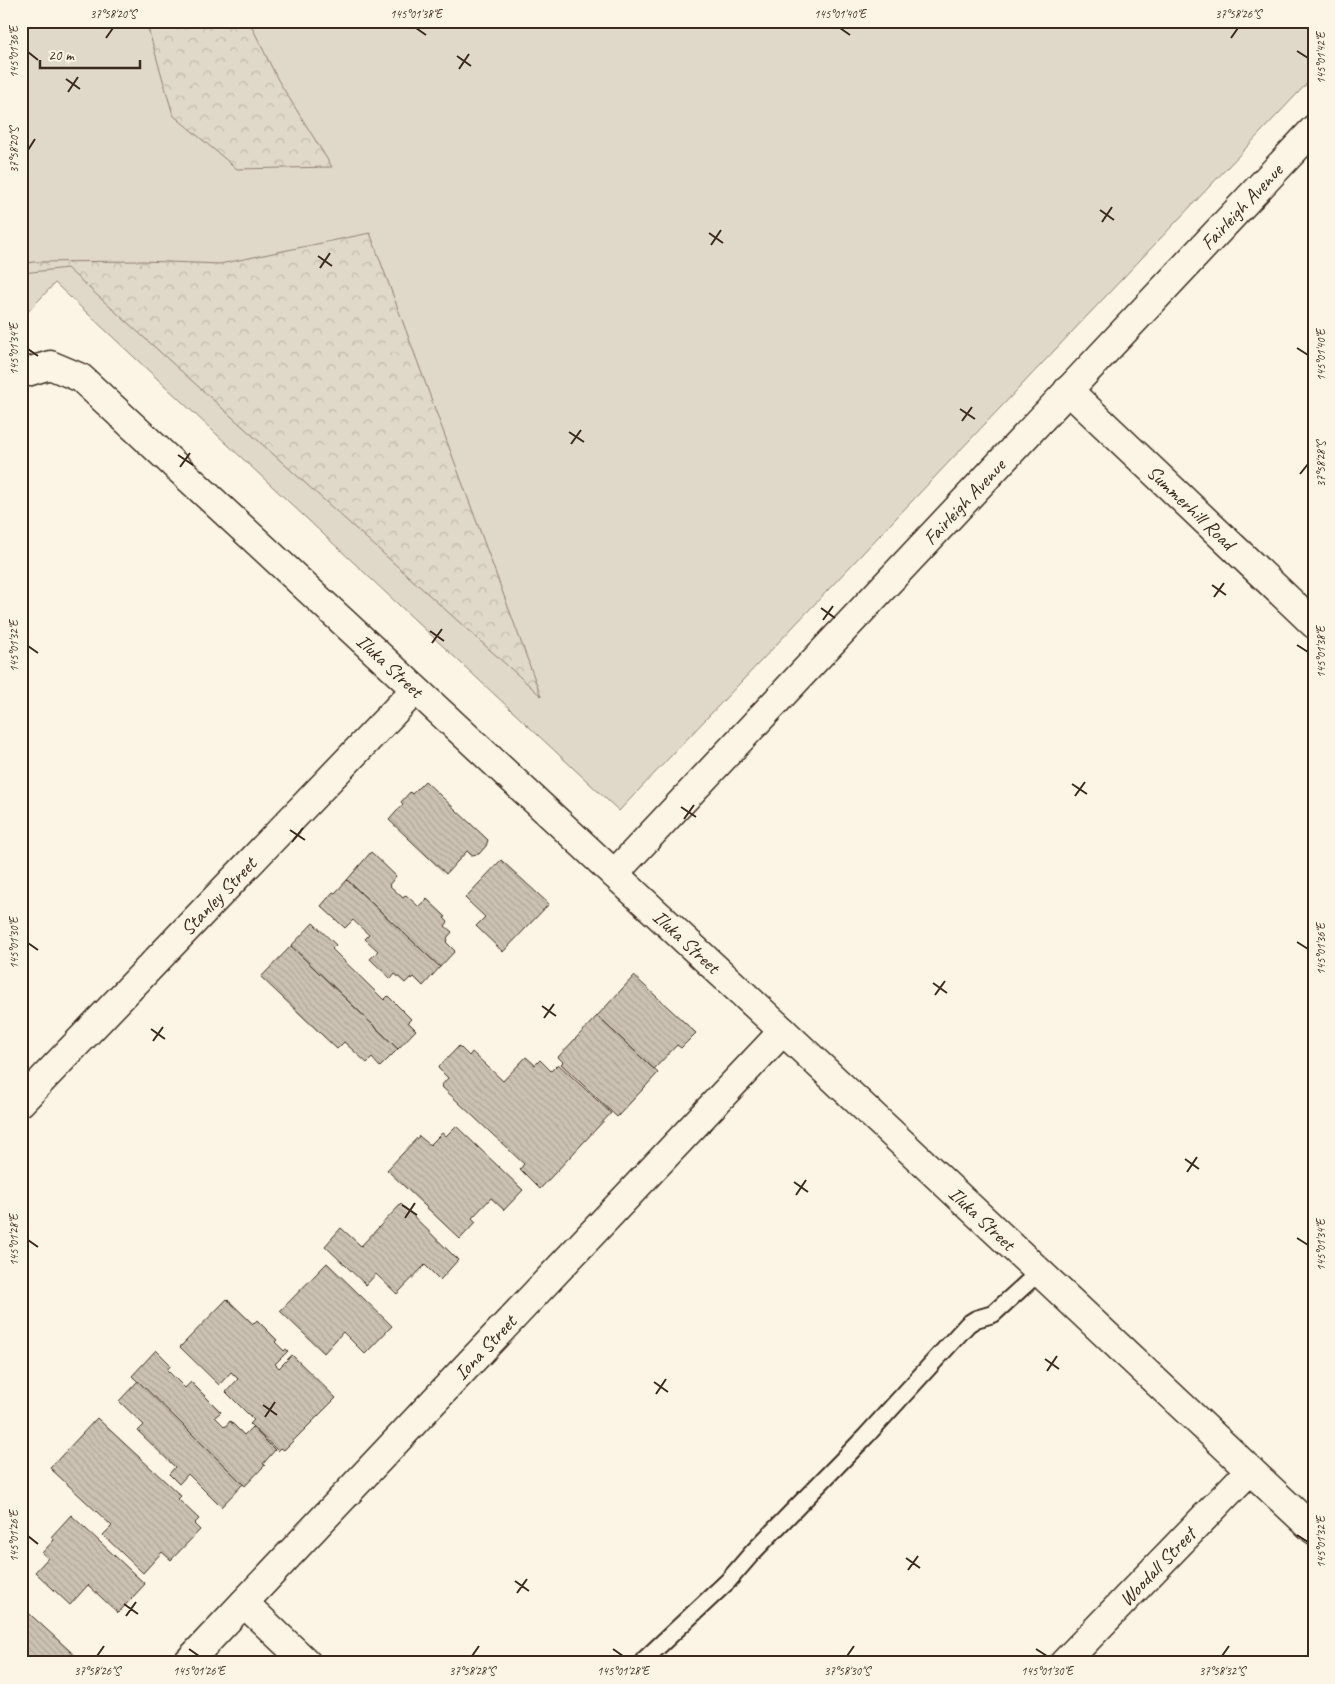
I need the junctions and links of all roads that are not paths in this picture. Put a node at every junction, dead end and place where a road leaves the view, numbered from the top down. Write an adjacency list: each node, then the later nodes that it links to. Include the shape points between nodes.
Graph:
1 (1314, 129): 3 (street, Fairleigh Avenue)
2 (21, 374): 5 (street, Iluka Street, via 50,365 82,378)
3 (1068, 390): 4 (street, Summerhill Road); 6 (street, Fairleigh Avenue)
4 (1314, 624)
5 (415, 690): 6 (street, Iluka Street); 8 (street, Stanley Street)
6 (614, 874): 7 (street, Iluka Street)
7 (783, 1032): 9 (street, Iluka Street); 12 (street, Iona Street)
8 (21, 1102)
9 (1039, 1272): 10 (street, Iluka Street); 13 (lane, via 994,1314 968,1324 728,1580)
10 (1250, 1470): 11 (street, Iluka Street); 16 (street, Woodall Street)
11 (1314, 1530)
12 (244, 1603): 14 (street, Iona Street); 15 (street)
13 (644, 1660)
14 (187, 1663)
15 (307, 1663)
16 (1064, 1663)

